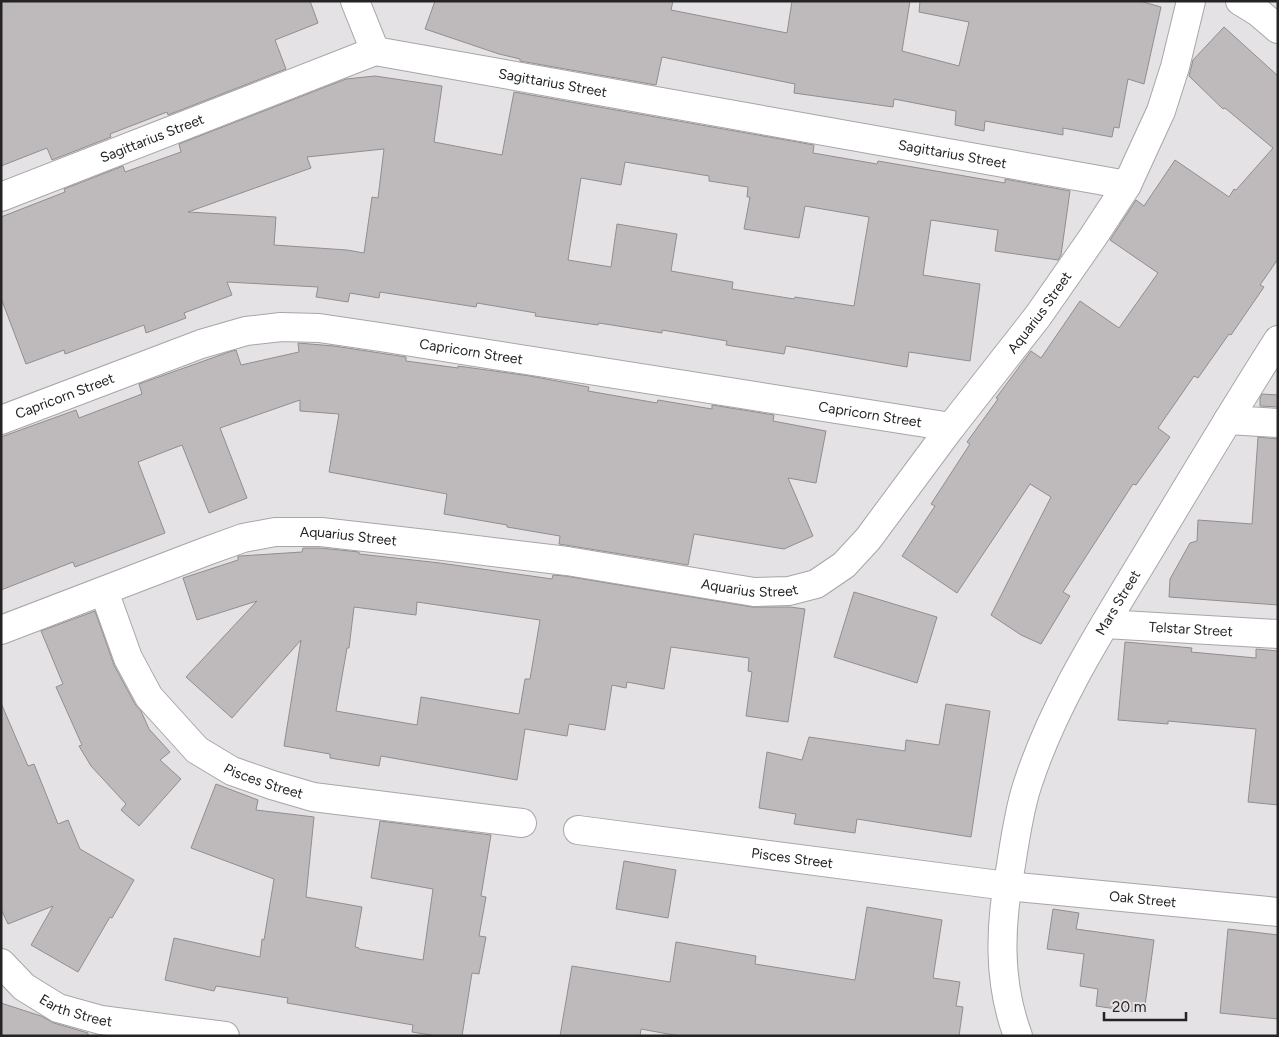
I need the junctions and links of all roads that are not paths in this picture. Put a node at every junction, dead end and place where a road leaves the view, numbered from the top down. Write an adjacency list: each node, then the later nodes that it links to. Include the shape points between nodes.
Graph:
1 (354, 1): 5 (street)
2 (1190, 1): 6 (street, Aquarius Street, via 1161,111)
3 (1240, 1): 4 (street)
4 (1278, 29)
5 (375, 51): 6 (street, Sagittarius Street); 7 (street, Sagittarius Street)
6 (1126, 185): 12 (street, Aquarius Street, via 1038,316)
7 (1, 197)
8 (1278, 340): 10 (street, Mars Street)
9 (1, 420): 12 (street, Capricorn Street, via 201,344 246,331 281,327 319,328 380,337)
10 (1228, 420): 11 (street); 14 (street, Mars Street)
11 (1278, 423)
12 (952, 428): 13 (street, Aquarius Street, via 868,539 844,565 816,584 788,590 754,592 452,546 321,532 275,532 243,538)
13 (104, 591): 15 (street, Aquarius Street); 17 (street, Pisces Street, via 128,658 149,697 197,750 232,771 313,797)
14 (1105, 624): 16 (street, Telstar Street); 19 (street, Mars Street, via 1041,748 1026,788)
15 (1, 630)
16 (1278, 634)
17 (522, 823)
18 (578, 830): 19 (street, Pisces Street)
19 (1006, 886): 20 (street, Oak Street); 23 (street, Mars Street, via 1003,974)
20 (1278, 912)
21 (1, 964): 22 (street, Earth Street, via 24,988 58,1008 101,1020)
22 (225, 1036)
23 (1018, 1036)

